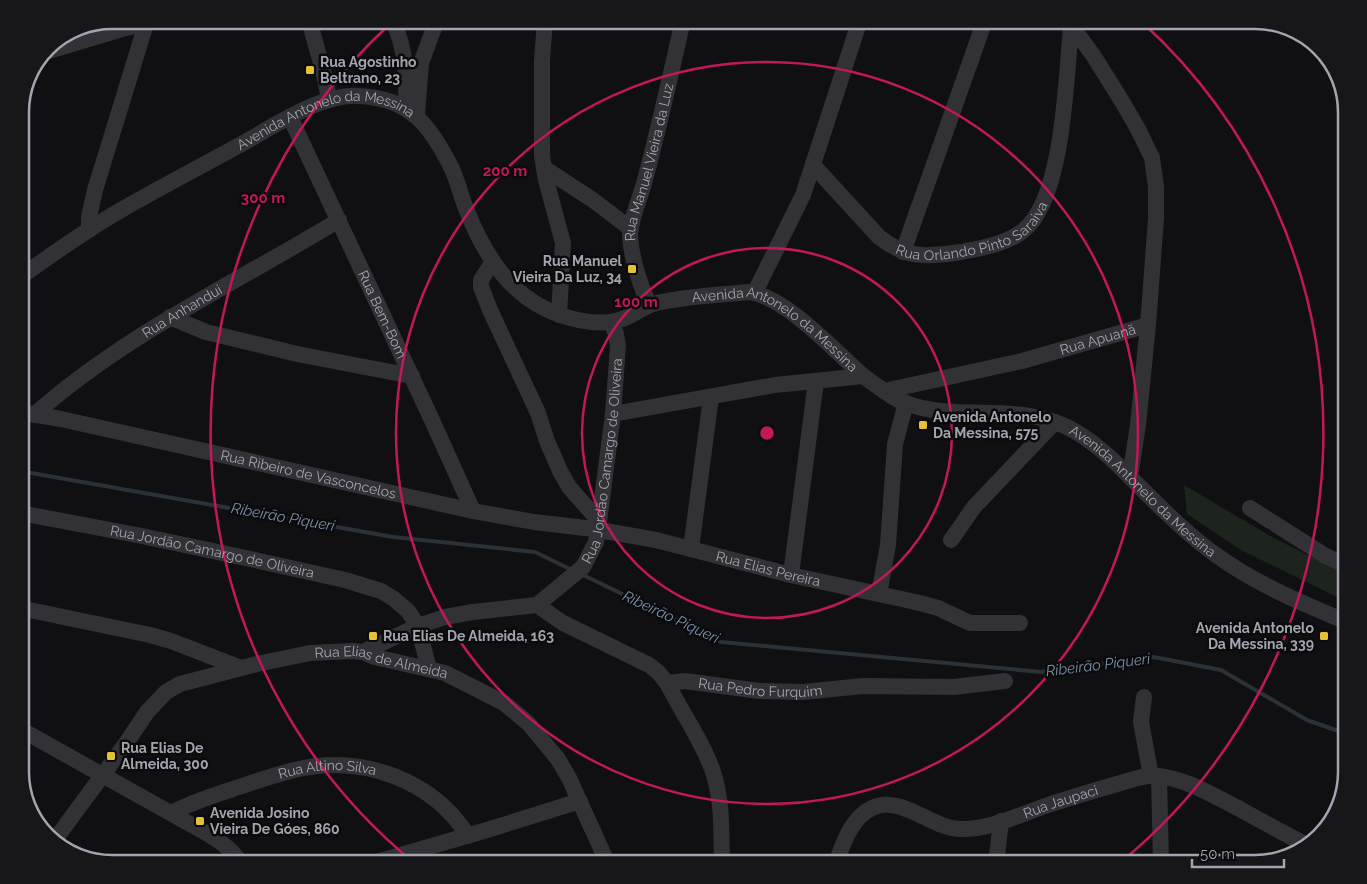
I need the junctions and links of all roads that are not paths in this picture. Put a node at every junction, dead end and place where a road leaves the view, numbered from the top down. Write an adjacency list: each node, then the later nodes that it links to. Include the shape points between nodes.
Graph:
1 (122, 29): 12 (street)
2 (151, 29): 20 (street, via 95,190)
3 (312, 29): 13 (street)
4 (397, 29): 14 (street, via 405,59)
5 (434, 29): 14 (street, via 421,64)
6 (544, 29): 17 (street, via 541,134)
7 (681, 29): 19 (street, Rua Manuel Vieira da Luz, via 664,109)
8 (857, 29): 16 (street)
9 (981, 29): 21 (street)
10 (1069, 29): 21 (street, Rua Orlando Pinto Saraiva, via 1059,149 1050,183 1034,219 1016,235 994,245 940,255)
11 (1074, 29): 29 (street, Rua Apuanã, via 1140,130 1152,158 1156,219)
12 (60, 47)
13 (329, 99): 14 (street, Avenida Antonelo da Messina, via 359,96 386,101); 15 (street, Avenida Antonelo da Messina)
14 (411, 111): 22 (street, Avenida Antonelo da Messina, via 435,138 453,171 467,211)
15 (290, 117): 18 (street, Rua Bem-Bom); 20 (street, Avenida Antonelo da Messina)
16 (813, 165): 21 (street, Rua Orlando Pinto Saraiva, via 879,237); 24 (street, via 803,195)
17 (544, 168): 19 (street); 26 (street, via 563,243)
18 (339, 220): 27 (street, Rua Anhandui); 30 (street, Rua Bem-Bom)
19 (630, 228): 25 (street, Rua Manuel Vieira da Luz, via 632,251)
20 (89, 230): 23 (street, Avenida Antonelo da Messina)
21 (903, 252)
22 (492, 262): 26 (street, Avenida Antonelo da Messina, via 532,301); 44 (street, via 481,280 490,310 568,487)
23 (29, 271)
24 (755, 292): 25 (street, Avenida Antonelo da Messina); 31 (street, Avenida Antonelo da Messina, via 789,310)
25 (649, 305): 28 (street, Avenida Antonelo da Messina)
26 (559, 314): 28 (street, Avenida Antonelo da Messina)
27 (170, 317): 30 (street, via 206,332 297,354); 36 (street, Rua Anhandui)
28 (611, 322): 38 (street, Rua Jordão Camargo de Oliveira, via 618,346)
29 (1148, 325): 33 (street, Rua Apuanã, via 1022,361); 40 (street)
30 (412, 376): 42 (street, Rua Bem-Bom)
31 (863, 376): 32 (street); 33 (street, Avenida Antonelo da Messina)
32 (816, 381): 34 (street); 48 (street)
33 (884, 391): 35 (street, Avenida Antonelo da Messina)
34 (711, 397): 38 (street); 46 (street)
35 (906, 403): 39 (street, Avenida Antonelo da Messina, via 937,409 1017,413); 49 (street, via 895,444 888,545)
36 (29, 412)
37 (29, 413): 42 (street, Rua Ribeiro de Vasconcelos)
38 (613, 414): 44 (street, Rua Jordão Camargo de Oliveira)
39 (1055, 422): 40 (street, Avenida Antonelo da Messina, via 1097,446); 45 (street, via 974,507)
40 (1130, 477): 52 (street, Avenida Antonelo da Messina, via 1215,554 1263,584)
41 (1250, 508): 47 (street)
42 (473, 511): 44 (street, Rua Ribeiro de Vasconcelos, via 534,522)
43 (29, 515): 54 (street, Rua Jordão Camargo de Oliveira, via 345,580 394,599)
44 (599, 526): 46 (street, Rua Elias Pereira); 50 (street, Rua Jordão Camargo de Oliveira, via 596,542 583,567)
45 (952, 540)
46 (691, 549): 48 (street, Rua Elias Pereira)
47 (1338, 562)
48 (791, 575): 49 (street, Rua Elias Pereira)
49 (878, 594): 53 (street, Rua Elias Pereira, via 938,608 970,623)
50 (542, 601): 54 (street, via 445,616); 59 (street, via 563,624 649,665)
51 (29, 610): 56 (street, via 150,635)
52 (1338, 618)
53 (1020, 623)
54 (418, 626): 55 (street); 57 (street, Rua Jordão Camargo de Oliveira)
55 (363, 652): 56 (street, Rua Elias de Almeida, via 310,653); 57 (street, Rua Elias de Almeida)
56 (241, 668): 62 (street, Rua Elias de Almeida, via 180,684 166,692 147,712)
57 (429, 669): 64 (street, Rua Elias de Almeida, via 445,673 504,703 528,724 558,759)
58 (1005, 681): 59 (street, Rua Pedro Furquim, via 954,687 863,686 793,692 732,689 685,681)
59 (667, 683): 73 (street, via 713,771 718,790)
60 (1144, 697): 63 (street, via 1141,722)
61 (29, 735): 62 (street)
62 (102, 775): 65 (street); 67 (street, Rua Elias de Almeida)
63 (1155, 776): 66 (street, Rua Jaupaci, via 1063,800); 69 (street, Rua Jaupaci, via 1201,789); 76 (street)
64 (580, 801): 68 (street); 72 (street, Rua Elias de Almeida)
65 (170, 813): 68 (street, Rua Altino Silva, via 196,800 300,769 355,766 399,777 427,792 458,820); 70 (street, via 224,844)
66 (1001, 821): 74 (street, Rua Jaupaci, via 960,829 943,826 906,809 872,808 853,826); 75 (street)
67 (58, 835)
68 (468, 836): 71 (street)
69 (1300, 842)
70 (236, 855)
71 (402, 855)
72 (604, 855)
73 (722, 855)
74 (839, 855)
75 (997, 855)
76 (1160, 855)

